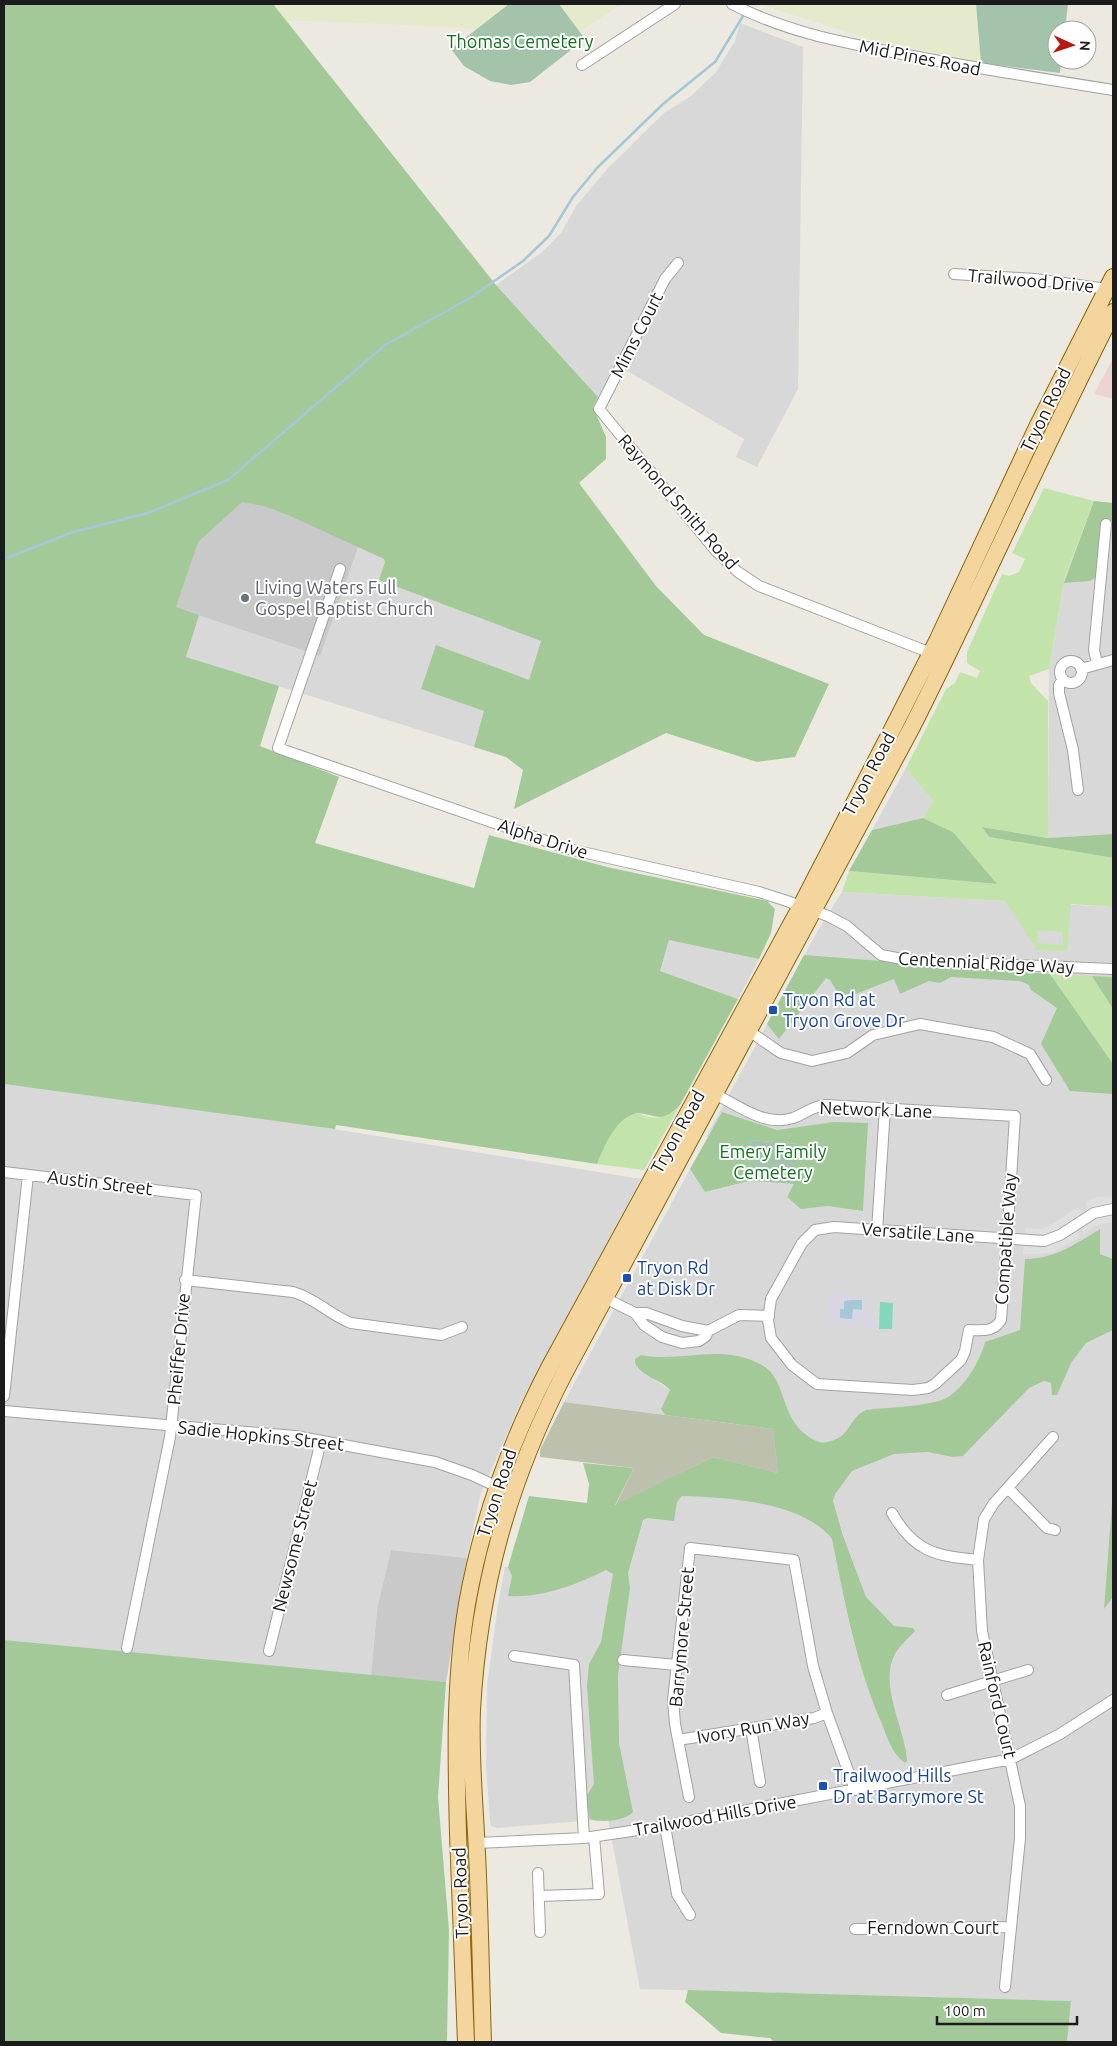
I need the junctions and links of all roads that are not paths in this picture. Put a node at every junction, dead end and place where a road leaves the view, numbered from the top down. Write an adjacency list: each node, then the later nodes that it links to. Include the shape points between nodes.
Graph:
1 (675, 4): 3 (street)
2 (732, 4): 4 (street, Mid Pines Road, via 788,29 821,39)
3 (582, 65)
4 (1113, 90)
5 (678, 263): 9 (street, Mims Court, via 665,279)
6 (954, 274): 7 (street, Trailwood Drive)
7 (1110, 283): 12 (main road, Tryon Road, via 1033,434)
8 (1113, 312): 18 (main road, Tryon Road, via 1031,477 953,646)
9 (599, 409): 12 (street, Raymond Smith Road, via 716,551 738,572 759,586)
10 (1106, 524): 13 (street, via 1094,650)
11 (340, 569): 18 (street, Alpha Drive, via 278,748 569,849 759,892)
12 (931, 653): 18 (main road, Tryon Road)
13 (1097, 662): 14 (street); 15 (street)
14 (1113, 663)
15 (1081, 668): 16 (street, via 1081,676 1076,681); 16 (street, via 1077,663 1067,662 1060,670)
16 (1063, 679): 17 (street, via 1058,693 1074,750)
17 (1078, 790)
18 (807, 908): 19 (street, Centennial Ridge Way, via 847,926 870,947 889,958); 20 (main road, Tryon Road); 43 (main road, Tryon Road, via 542,1382 519,1428)
19 (1113, 969)
20 (749, 1031): 21 (street, via 781,1053 812,1061 847,1053 873,1035 920,1024 993,1037 1030,1054); 22 (main road, Tryon Road)
21 (1046, 1080)
22 (716, 1094): 23 (street, Network Lane, via 768,1119 794,1118 822,1105); 32 (main road, Tryon Road)
23 (885, 1108): 24 (street, Network Lane); 29 (street)
24 (1015, 1116): 30 (street, Compatible Way)
25 (4, 1172): 26 (street, Austin Street)
26 (28, 1174): 27 (street, Austin Street); 37 (street)
27 (196, 1195): 31 (street, Pheiffer Drive)
28 (1113, 1209): 30 (street, Versatile Lane, via 1094,1213 1052,1240)
29 (877, 1231): 30 (street, Versatile Lane); 34 (street, Versatile Lane, via 825,1227 811,1233 773,1295)
30 (1007, 1240): 34 (street, Compatible Way, via 1001,1320 990,1330 969,1330 964,1357 928,1388 913,1390 817,1384 801,1374 774,1344)
31 (185, 1280): 35 (street, via 293,1292 351,1322 441,1335); 39 (street, Pheiffer Drive)
32 (605, 1298): 33 (street); 43 (main road, Tryon Road)
33 (635, 1314): 36 (street, via 646,1313 682,1326); 36 (street, via 650,1330 674,1342 699,1340 706,1336)
34 (769, 1316): 36 (street, via 740,1315)
35 (462, 1327)
36 (708, 1330)
37 (4, 1396)
38 (4, 1411): 39 (street, Sadie Hopkins Street)
39 (171, 1426): 41 (street, Sadie Hopkins Street); 47 (street, Pheiffer Drive)
40 (1053, 1437): 42 (street, Rainford Court)
41 (321, 1441): 43 (street, Sadie Hopkins Street, via 435,1462); 48 (street, Newsome Street)
42 (1008, 1488): 45 (street, via 1047,1528); 46 (street, Rainford Court, via 984,1519)
43 (504, 1490): 59 (main road, Tryon Road, via 479,1546 467,1605 458,1680); 66 (main road, Tryon Road, via 477,1656 472,1730)
44 (892, 1513): 46 (street, via 902,1531 938,1556)
45 (1055, 1530)
46 (978, 1560): 53 (street, Rainford Court, via 982,1631)
47 (127, 1648)
48 (269, 1651)
49 (514, 1656): 65 (street, via 574,1665)
50 (623, 1660): 51 (street)
51 (676, 1665): 56 (street, Barrymore Street, via 690,1548 794,1560 813,1666); 58 (street, Barrymore Street, via 674,1700)
52 (1028, 1670): 53 (street)
53 (993, 1681): 54 (street); 60 (street, Rainford Court)
54 (947, 1694)
55 (1113, 1700): 60 (street, Trailwood Hills Drive, via 1054,1738)
56 (827, 1713): 57 (street, Ivory Run Way); 62 (street, Barrymore Street)
57 (751, 1728): 58 (street, Ivory Run Way); 61 (street)
58 (678, 1740): 63 (street, Barrymore Street)
59 (456, 1749): 66 (main road, via 463,1782 465,1827 468,1836); 74 (main road, Tryon Road)
60 (1011, 1759): 62 (street, Trailwood Hills Drive); 70 (street, Rainford Court, via 1020,1806 1020,1838)
61 (760, 1782)
62 (855, 1790): 64 (street, Trailwood Hills Drive)
63 (689, 1797)
64 (665, 1826): 65 (street, Trailwood Hills Drive); 69 (street, via 677,1894)
65 (589, 1837): 66 (street, Trailwood Hills Drive); 68 (street, via 599,1894)
66 (476, 1843): 75 (main road, Tryon Road)
67 (538, 1873): 68 (street)
68 (540, 1896): 72 (street)
69 (690, 1915)
70 (1010, 1927): 71 (street, Ferndown Court); 73 (street, Rainford Court)
71 (855, 1929)
72 (540, 1932)
73 (1005, 1987)
74 (465, 2042)
75 (483, 2042)

